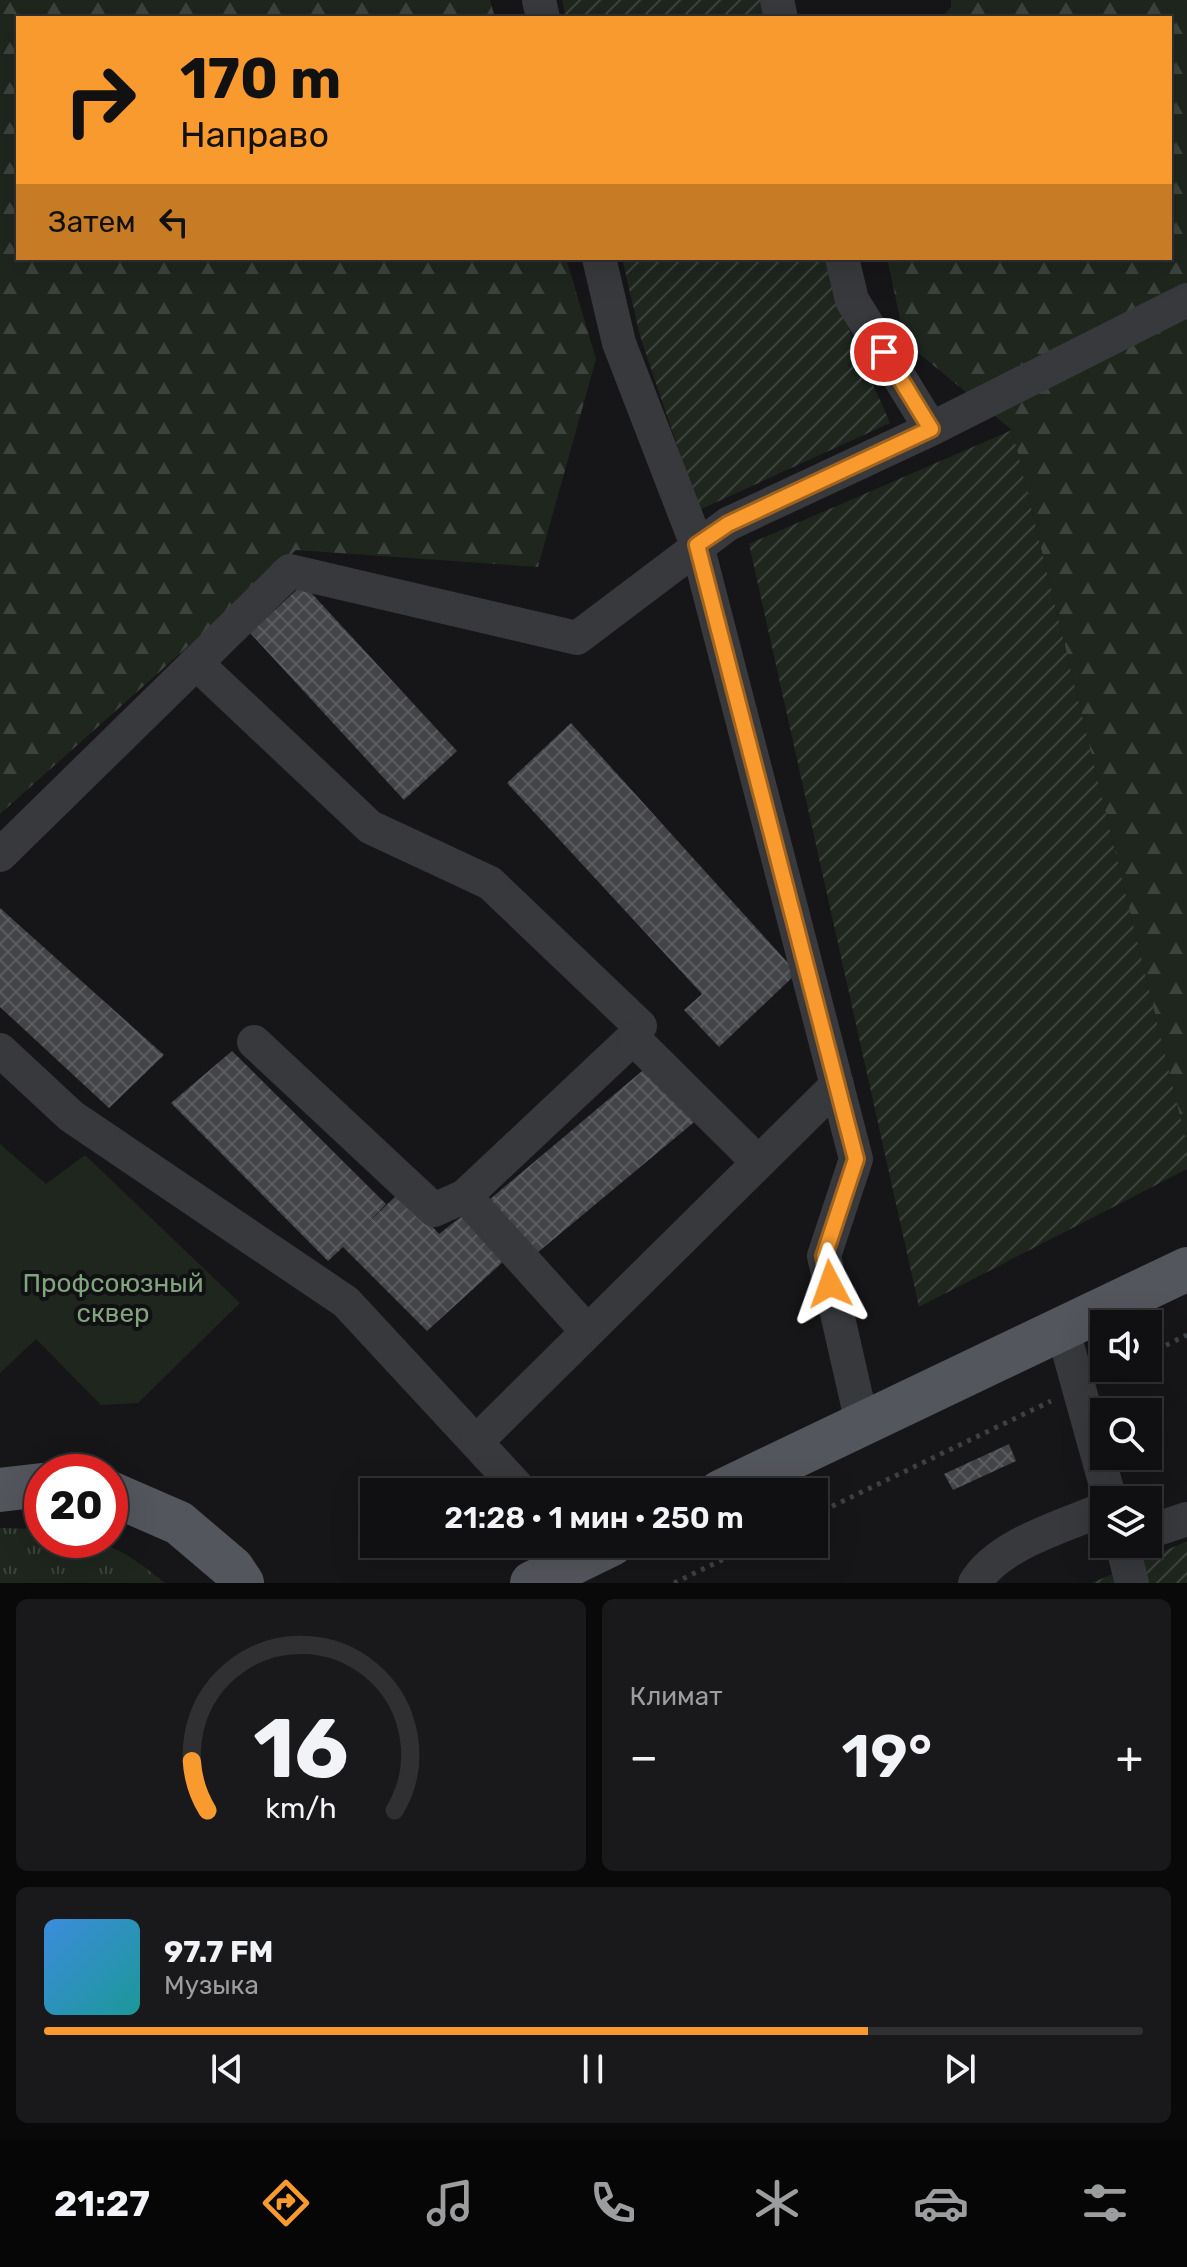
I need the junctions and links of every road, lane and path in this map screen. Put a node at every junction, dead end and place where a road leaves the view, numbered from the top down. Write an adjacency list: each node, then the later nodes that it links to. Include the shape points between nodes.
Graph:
1 (599, 260): 5 (lane, via 619,343)
2 (842, 260): 4 (lane, via 852,300)
3 (1187, 300): 4 (lane)
4 (931, 429): 5 (lane, via 728,524)
5 (697, 545): 6 (lane, via 577,638 290,571); 11 (lane)
6 (196, 663): 7 (lane); 8 (lane, via 370,827 490,883 640,1026)
7 (0, 855)
8 (633, 1038): 12 (lane); 13 (lane)
9 (254, 1042): 13 (lane, via 434,1210)
10 (0, 1050): 22 (lane, via 71,1116 346,1302)
11 (837, 1085): 12 (lane); 21 (lane, via 856,1159 824,1256)
12 (758, 1162): 16 (lane)
13 (465, 1196): 16 (lane)
14 (1187, 1269): 15 (main road)
15 (1062, 1327): 20 (lane); 21 (main road)
16 (587, 1331): 22 (lane)
17 (1187, 1335): 18 (path)
18 (1162, 1347)
19 (1090, 1382): 20 (path)
20 (1079, 1387): 27 (lane); 31 (path)
21 (862, 1423): 24 (main road)
22 (476, 1442): 23 (lane)
23 (509, 1478)
24 (749, 1478)
25 (0, 1480): 26 (main road)
26 (24, 1482)
27 (1106, 1486)
28 (24, 1487): 29 (main road)
29 (0, 1490)
30 (128, 1501): 38 (main road, via 179,1523)
31 (828, 1508)
32 (1090, 1515): 42 (lane, via 1007,1551)
33 (1187, 1519): 34 (lane)
34 (1162, 1527)
35 (573, 1558): 39 (main road)
36 (726, 1558): 41 (path)
37 (1126, 1558): 43 (lane)
38 (237, 1576): 40 (main road)
39 (532, 1582)
40 (275, 1583)
41 (674, 1583)
42 (975, 1583)
43 (1132, 1583)

